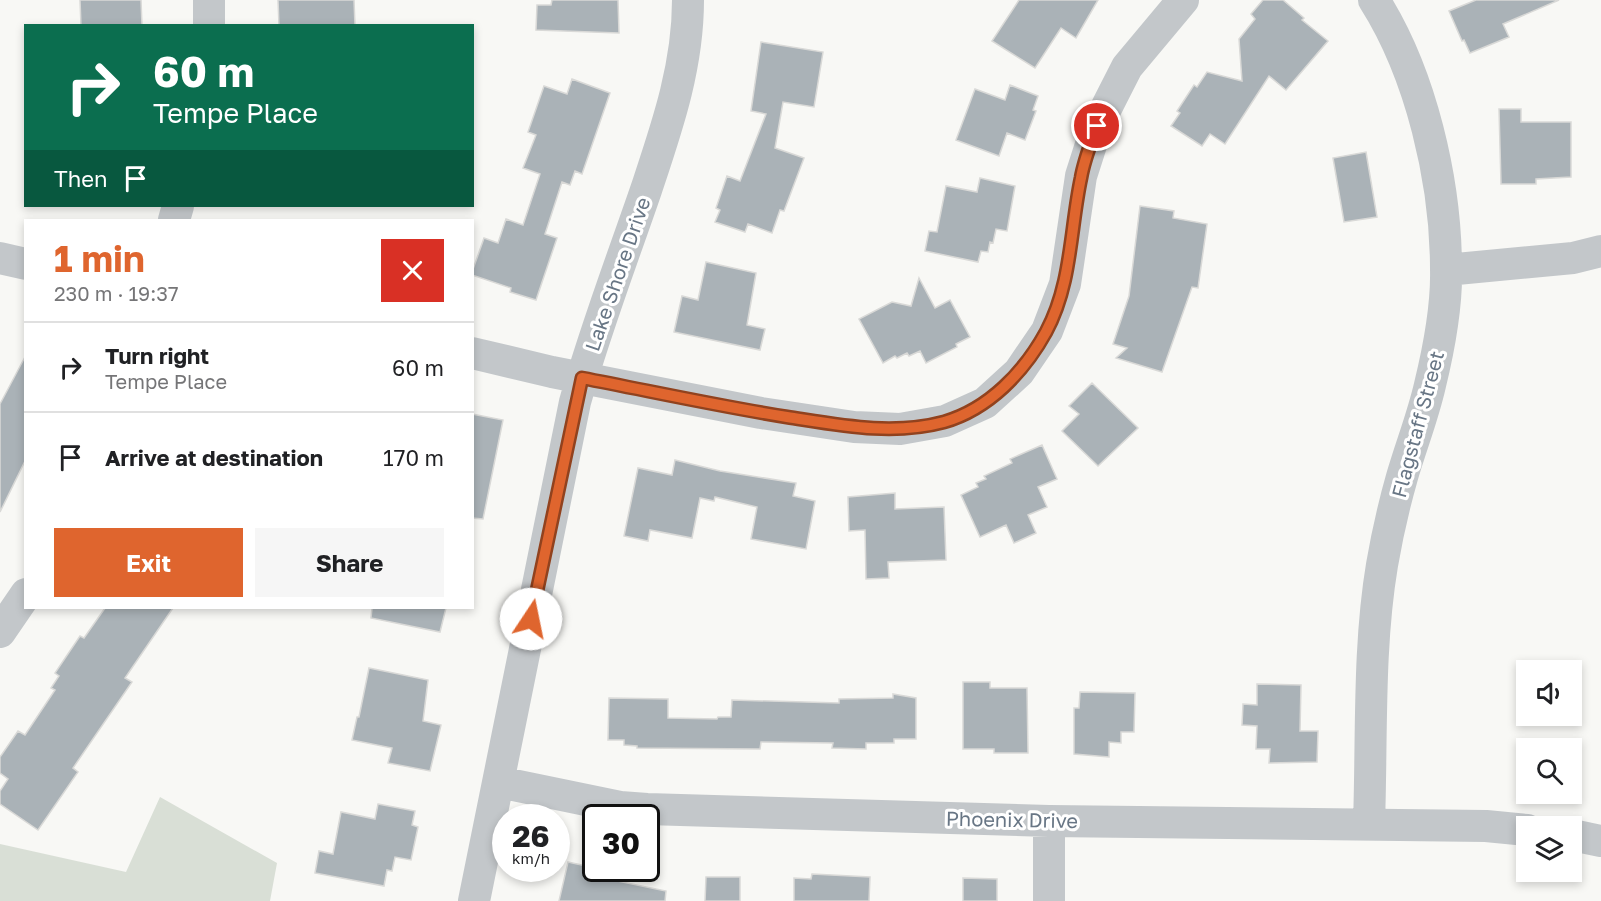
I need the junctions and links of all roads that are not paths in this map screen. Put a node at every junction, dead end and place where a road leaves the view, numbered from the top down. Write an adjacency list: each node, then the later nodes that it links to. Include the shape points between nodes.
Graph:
1 (209, 0): 5 (street)
2 (688, 0): 11 (street, Lake Shore Drive, via 683,70 672,115)
3 (1183, 0): 11 (street, via 1127,68 1097,126 1081,176 1065,284 1047,331 1019,372 986,403 945,421 900,429 854,427)
4 (1374, 0): 9 (street, Flagstaff Street, via 1406,62 1420,104 1441,204)
5 (209, 24)
6 (1601, 251): 9 (street, via 1573,258)
7 (0, 258): 8 (street)
8 (24, 264)
9 (1446, 270): 16 (street, Flagstaff Street, via 1441,332 1430,388 1401,479 1382,566 1375,637)
10 (474, 353): 11 (street)
11 (582, 378): 14 (street, Lake Shore Drive)
12 (24, 597): 13 (street)
13 (0, 632)
14 (499, 782): 15 (street, Phoenix Drive, via 620,807); 20 (street, Lake Shore Drive)
15 (1050, 820): 16 (street, Phoenix Drive); 21 (street)
16 (1369, 823): 17 (street, Phoenix Drive)
17 (1516, 829)
18 (1582, 837): 19 (street)
19 (1601, 841)
20 (474, 901)
21 (1050, 901)

